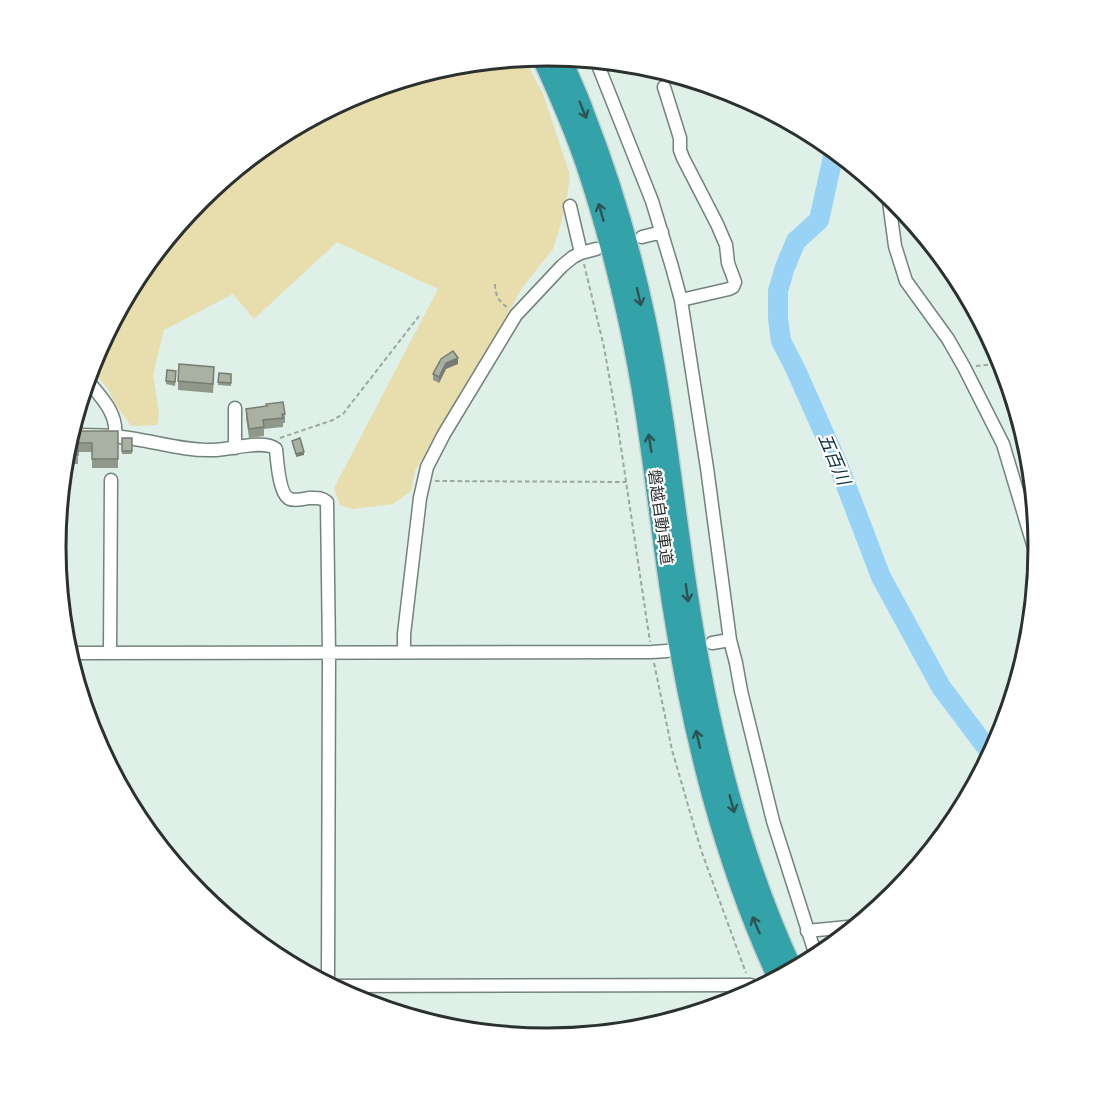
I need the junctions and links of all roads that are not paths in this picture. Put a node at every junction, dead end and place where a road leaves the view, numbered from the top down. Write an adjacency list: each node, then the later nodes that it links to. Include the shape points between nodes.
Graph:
1 (546, 66): 30 (highway, 磐越自動車道, one-way to 1, via 751,915 709,784 673,606 629,322 589,171)
2 (564, 67): 29 (highway, 磐越自動車道, one-way to 29, via 584,112 628,248 656,378 691,616 713,731 746,855)
3 (600, 69): 7 (street)
4 (664, 87): 11 (street, via 680,150 726,245 735,282 729,290)
5 (570, 206): 10 (street)
6 (890, 209): 18 (street, via 895,246 906,281 948,339 1003,444)
7 (662, 232): 8 (street); 11 (street)
8 (642, 237)
9 (596, 249): 10 (street)
10 (581, 253): 22 (street, via 562,266 516,315 427,467 420,498)
11 (681, 300): 19 (street)
12 (94, 388): 15 (street, via 109,410)
13 (235, 408): 16 (street)
14 (79, 435): 15 (street)
15 (115, 436): 16 (street, via 180,447)
16 (235, 448): 25 (street, via 271,446 276,449 286,496 327,502)
17 (111, 480): 24 (street)
18 (1028, 529)
19 (730, 640): 20 (street); 27 (street, via 773,821)
20 (712, 644)
21 (667, 651): 22 (street)
22 (404, 652): 25 (street)
23 (78, 653): 24 (street)
24 (110, 653): 25 (street)
25 (329, 653): 31 (street)
26 (843, 927): 27 (street)
27 (807, 931): 28 (street)
28 (813, 949)
29 (789, 963)
30 (775, 971)
31 (327, 975)
32 (348, 985): 33 (street)
33 (747, 985)

